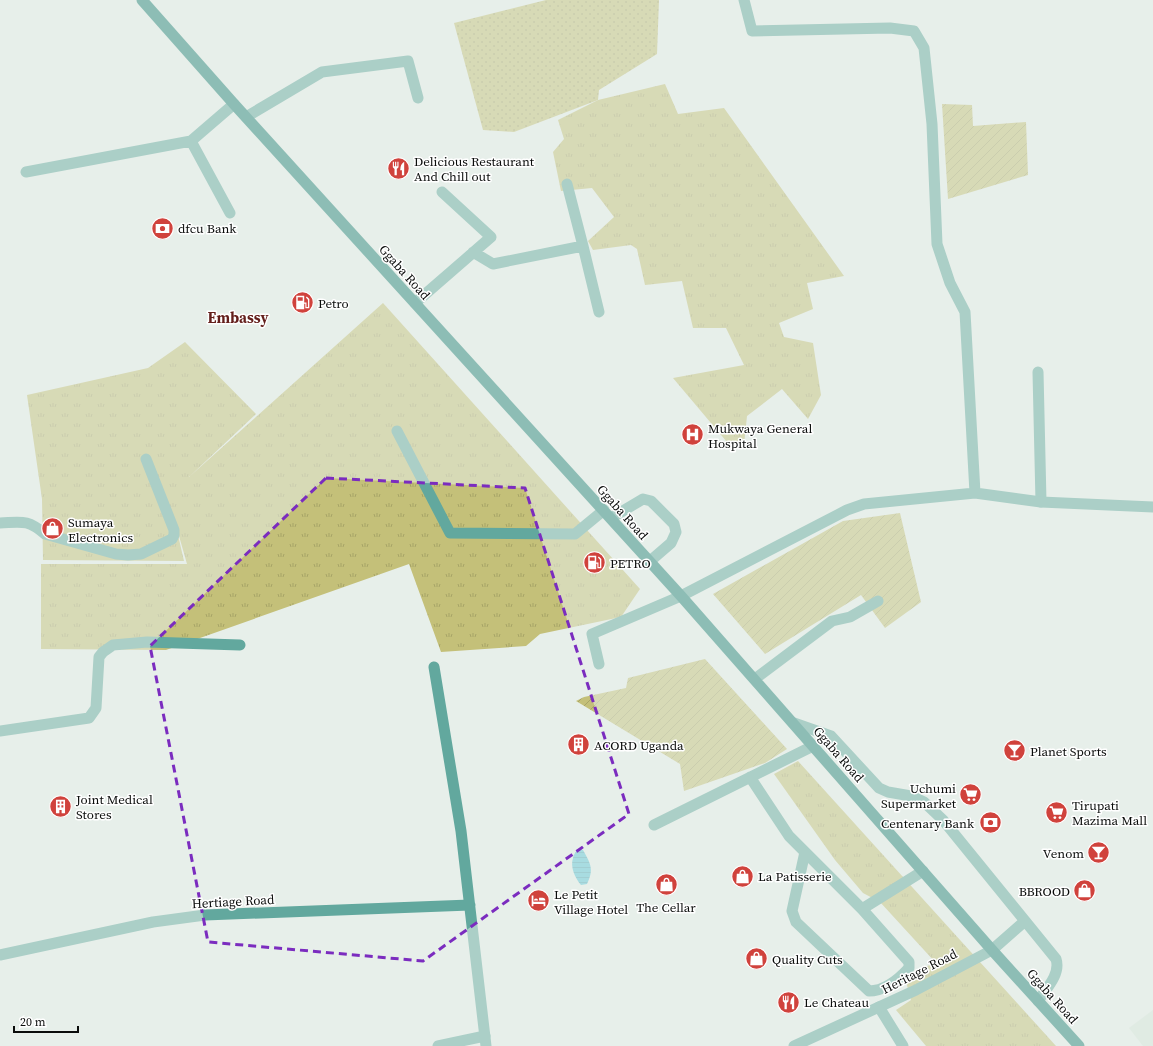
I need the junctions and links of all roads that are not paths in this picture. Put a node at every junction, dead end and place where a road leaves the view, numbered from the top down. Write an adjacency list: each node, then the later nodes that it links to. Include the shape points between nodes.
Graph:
1 (142, 0): 4 (main road, Ggaba Road)
2 (744, 0): 18 (street, via 752,31 890,28 914,31 924,48 932,124 937,244 950,283 965,312)
3 (418, 98): 5 (street, via 408,62 322,72)
4 (234, 104): 5 (main road, Ggaba Road); 6 (street)
5 (246, 117): 13 (main road, Ggaba Road)
6 (191, 141): 7 (street); 10 (street)
7 (26, 172)
8 (567, 184): 11 (street)
9 (442, 192): 12 (street, via 491,237)
10 (230, 213)
11 (583, 246): 12 (street, via 493,264); 14 (street)
12 (473, 252): 13 (street)
13 (415, 303): 21 (main road, Ggaba Road)
14 (599, 312)
15 (1038, 372): 19 (street)
16 (397, 431): 21 (street, via 450,533 575,534)
17 (146, 459): 22 (street, via 174,535 172,539 141,554 116,554 45,534 25,522)
18 (975, 493): 19 (street); 24 (street, via 864,504 846,510)
19 (1041, 502): 20 (street)
20 (1153, 508)
21 (607, 514): 23 (main road, Ggaba Road); 23 (street, via 648,499 674,524 676,532 671,543)
22 (0, 523)
23 (649, 562): 24 (main road, Ggaba Road)
24 (681, 596): 27 (street, via 592,634); 29 (main road, Ggaba Road)
25 (878, 601): 29 (street, via 850,617 832,622)
26 (240, 645): 31 (street, via 147,642 112,645 98,657 96,708 89,718)
27 (599, 664)
28 (434, 667): 37 (street, via 461,831)
29 (755, 679): 30 (main road, Ggaba Road)
30 (794, 723): 32 (main road, Ggaba Road); 39 (street, via 831,736 879,788 924,802 943,820)
31 (0, 731)
32 (813, 746): 33 (street); 36 (main road, Ggaba Road)
33 (750, 777): 34 (street); 35 (street, via 789,836)
34 (654, 824)
35 (805, 852): 38 (street); 38 (street, via 792,910 796,922 869,991 877,991 902,976 909,968 909,962)
36 (923, 871): 38 (street); 40 (main road, Ggaba Road)
37 (470, 905): 41 (street, Hertiage Road, via 205,915 153,922); 44 (street)
38 (862, 909)
39 (1025, 921): 40 (street, Heritage Road); 42 (street, via 1057,963 1053,978)
40 (992, 950): 42 (main road, Ggaba Road); 43 (street, Heritage Road)
41 (0, 954)
42 (1038, 1001): 48 (main road, Ggaba Road)
43 (879, 1007): 46 (street, Heritage Road); 47 (street)
44 (486, 1041): 45 (street)
45 (438, 1046)
46 (794, 1046)
47 (903, 1046)
48 (1079, 1046)

